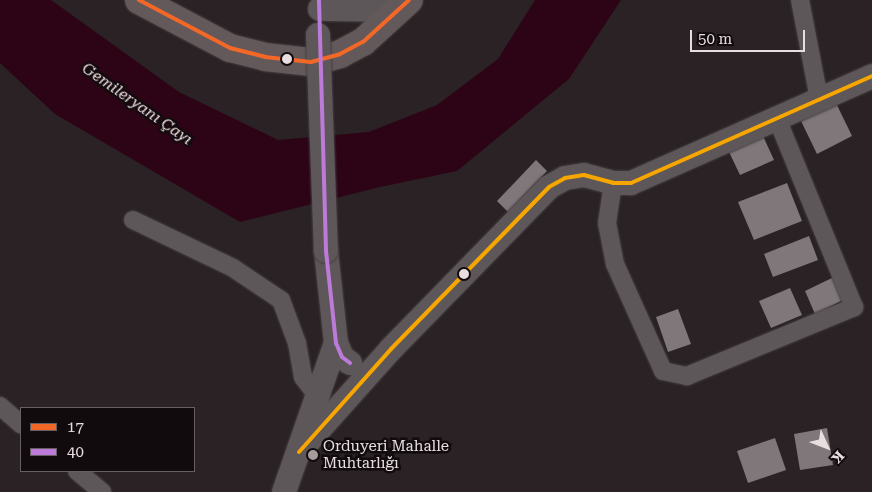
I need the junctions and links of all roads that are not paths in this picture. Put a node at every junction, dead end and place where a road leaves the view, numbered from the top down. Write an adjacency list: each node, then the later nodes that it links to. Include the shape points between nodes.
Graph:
1 (139, 0): 4 (main road, via 230,48 265,57 311,62 340,54 363,42)
2 (800, 0): 6 (street)
3 (319, 5): 4 (street); 10 (street, bridge, via 326,251)
4 (403, 5)
5 (872, 76): 6 (street)
6 (819, 99): 7 (street)
7 (777, 118): 8 (street, via 652,175 631,183); 8 (street, via 854,307 687,376 663,371 615,264 607,223)
8 (613, 183): 11 (street, via 584,176 565,178 549,187)
9 (132, 220): 13 (street, via 233,268 281,300 298,343 303,377)
10 (336, 343): 12 (street, via 342,357); 13 (street)
11 (391, 349): 12 (street, via 374,361 362,365); 16 (street)
12 (350, 363): 13 (street, via 342,363)
13 (320, 385): 16 (street)
14 (0, 406): 15 (street)
15 (20, 423)
16 (299, 452): 19 (street)
17 (78, 472): 18 (street)
18 (102, 492)
19 (284, 492)

